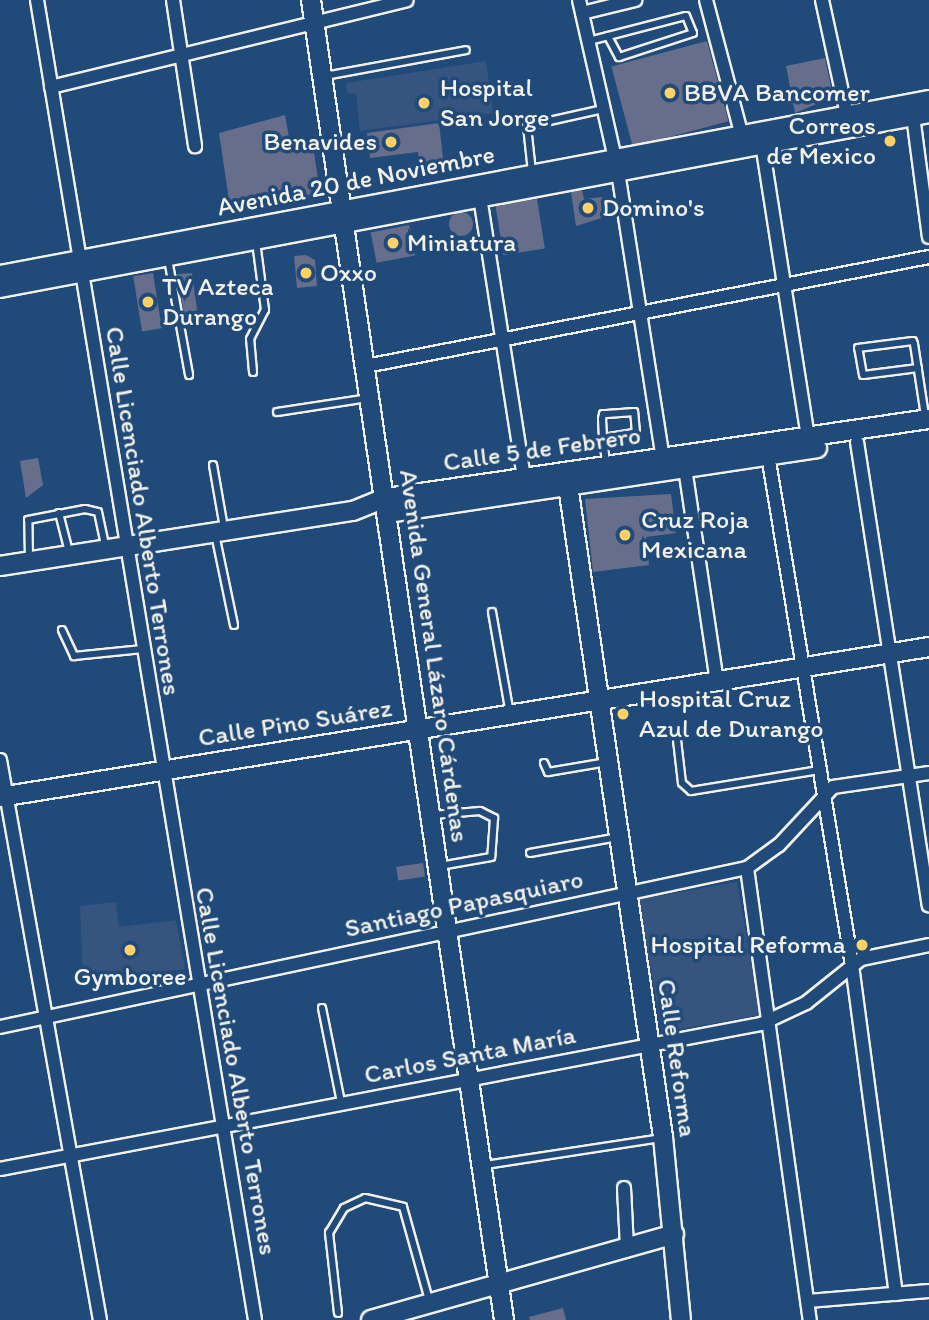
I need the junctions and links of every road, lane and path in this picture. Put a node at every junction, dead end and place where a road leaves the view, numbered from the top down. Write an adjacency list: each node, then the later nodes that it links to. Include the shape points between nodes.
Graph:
1 (37, 0): 16 (street, Calle Licenciado Alberto Terrones)
2 (173, 0): 14 (street)
3 (311, 0): 10 (street, Avenida General Lázaro Cárdenas)
4 (407, 0): 10 (street)
5 (579, 0): 9 (street)
6 (635, 0): 9 (street)
7 (706, 0): 21 (street)
8 (822, 0): 19 (street)
9 (582, 13): 12 (street)
10 (315, 25): 14 (street); 15 (street, Avenida General Lázaro Cárdenas)
11 (608, 36): 11 (lane, via 686,16 693,33 619,57); 12 (lane)
12 (589, 41): 18 (street)
13 (466, 50): 15 (lane)
14 (181, 56): 16 (street); 23 (street)
15 (323, 76): 28 (street, Avenida General Lázaro Cárdenas)
16 (51, 87): 33 (street, Calle Licenciado Alberto Terrones)
17 (929, 100): 19 (street, Avenida 20 de Noviembre)
18 (604, 109): 24 (street); 26 (lane, via 527,126)
19 (847, 115): 21 (street, Avenida 20 de Noviembre)
20 (921, 115): 22 (street, Avenida 20 de Noviembre); 25 (street)
21 (744, 134): 22 (street); 24 (street, Avenida 20 de Noviembre)
22 (760, 144): 24 (street, Avenida 20 de Noviembre); 35 (street)
23 (195, 146)
24 (616, 165): 26 (street, Avenida 20 de Noviembre); 27 (street, Avenida 20 de Noviembre); 37 (street)
25 (924, 166): 29 (street)
26 (533, 174): 28 (street, Avenida 20 de Noviembre)
27 (480, 197): 28 (street, Avenida 20 de Noviembre); 38 (street)
28 (344, 216): 30 (street, Avenida 20 de Noviembre); 33 (street, Avenida 20 de Noviembre); 39 (street, Avenida General Lázaro Cárdenas)
29 (929, 237)
30 (256, 240): 31 (street, Avenida 20 de Noviembre); 41 (lane, via 265,310 250,339)
31 (167, 257): 33 (street, Avenida 20 de Noviembre); 42 (lane)
32 (929, 257): 35 (street)
33 (80, 267): 34 (street, Avenida 20 de Noviembre); 36 (street, Avenida 20 de Noviembre); 59 (street, Calle Licenciado Alberto Terrones)
34 (0, 275)
35 (785, 286): 37 (street); 48 (street)
36 (0, 288)
37 (641, 313): 38 (street); 50 (street)
38 (502, 340): 39 (street); 55 (street)
39 (366, 366): 43 (street, Avenida General Lázaro Cárdenas)
40 (918, 368): 40 (lane, via 863,376 858,348 911,339); 45 (lane)
41 (253, 372)
42 (189, 375)
43 (371, 398): 44 (lane); 56 (street, Avenida General Lázaro Cárdenas)
44 (277, 412)
45 (928, 423): 47 (street, Calle 5 de Febrero); 48 (street, Calle 5 de Febrero)
46 (603, 438): 46 (lane, via 636,433 634,412 605,412); 53 (lane)
47 (857, 442): 48 (street, Calle 5 de Febrero); 69 (street)
48 (809, 443): 49 (street, Calle 5 de Febrero); 50 (street, Calle 5 de Febrero)
49 (768, 455): 52 (street, Calle 5 de Febrero); 70 (street)
50 (663, 458): 53 (street, Calle 5 de Febrero)
51 (213, 465): 58 (lane)
52 (685, 468): 53 (street, Calle 5 de Febrero); 71 (street)
53 (607, 473): 54 (street, Calle 5 de Febrero)
54 (567, 479): 55 (street, Calle 5 de Febrero); 72 (street, Calle Reforma)
55 (525, 485): 56 (street, Calle 5 de Febrero)
56 (387, 505): 58 (street, Calle 5 de Febrero); 74 (street, Avenida General Lázaro Cárdenas)
57 (60, 513): 60 (lane, via 98,512); 61 (lane); 62 (lane, via 28,520)
58 (219, 531): 59 (street, Calle 5 de Febrero); 65 (lane)
59 (126, 545): 60 (street, Calle 5 de Febrero); 68 (street, Calle Licenciado Alberto Terrones)
60 (106, 549): 61 (street, Calle 5 de Febrero)
61 (69, 555): 62 (street, Calle 5 de Febrero)
62 (29, 561): 63 (street, Calle 5 de Febrero)
63 (0, 566)
64 (492, 612): 73 (lane)
65 (233, 625)
66 (62, 629): 68 (lane, via 74,656)
67 (929, 647): 69 (street, Calle Pino Suárez)
68 (143, 649): 80 (street, Calle Licenciado Alberto Terrones)
69 (890, 653): 70 (street, Calle Pino Suárez); 82 (street)
70 (804, 668): 71 (street, Calle Pino Suárez); 79 (street)
71 (717, 682): 72 (street, Calle Pino Suárez)
72 (600, 702): 73 (street, Calle Pino Suárez); 77 (street, Calle Reforma)
73 (510, 716): 74 (street, Calle Pino Suárez)
74 (418, 730): 80 (street, Calle Pino Suárez); 85 (street, Avenida General Lázaro Cárdenas)
75 (677, 740): 79 (lane, via 681,783 691,791)
76 (0, 760): 84 (street)
77 (609, 762): 78 (lane, via 548,772); 86 (street, Calle Reforma)
78 (544, 763)
79 (821, 769): 83 (street)
80 (163, 770): 84 (street, Calle Pino Suárez); 95 (street, Calle Licenciado Alberto Terrones)
81 (929, 773): 82 (street, Santiago Papasquiaro)
82 (909, 775): 83 (street, Santiago Papasquiaro, via 855,781); 91 (street)
83 (825, 793): 89 (street, Santiago Papasquiaro, via 779,845); 94 (street)
84 (3, 796): 97 (street)
85 (430, 816): 88 (street, Avenida General Lázaro Cárdenas); 88 (lane, via 480,811 494,818 491,857)
86 (620, 837): 87 (lane); 90 (street, Calle Reforma)
87 (530, 853)
88 (438, 866): 92 (street, Avenida General Lázaro Cárdenas)
89 (747, 868): 90 (street, Santiago Papasquiaro); 98 (street)
90 (628, 892): 92 (street, Santiago Papasquiaro); 100 (street, Calle Reforma)
91 (929, 905)
92 (447, 930): 95 (street, Santiago Papasquiaro); 101 (street, Avenida General Lázaro Cárdenas)
93 (929, 944): 94 (street, Carlos Santa María, via 882,950)
94 (852, 965): 98 (street, Carlos Santa María); 113 (street)
95 (199, 985): 97 (street, Santiago Papasquiaro); 103 (street, Calle Licenciado Alberto Terrones)
96 (322, 1008): 102 (lane)
97 (44, 1017): 99 (street, Santiago Papasquiaro); 105 (street)
98 (773, 1021): 100 (street, Carlos Santa María); 114 (street)
99 (0, 1027)
100 (648, 1045): 101 (street, Carlos Santa María); 104 (street, Calle Reforma)
101 (470, 1077): 102 (street, Carlos Santa María); 106 (street, Avenida General Lázaro Cárdenas)
102 (341, 1102): 103 (street, Carlos Santa María)
103 (222, 1125): 105 (street, Carlos Santa María); 118 (street, Calle Licenciado Alberto Terrones)
104 (663, 1137): 106 (lane); 109 (street, Calle Reforma)
105 (71, 1155): 107 (street, Carlos Santa María); 117 (street)
106 (481, 1166): 111 (street, Avenida General Lázaro Cárdenas)
107 (0, 1169)
108 (624, 1188): 110 (street)
109 (674, 1234): 110 (street); 121 (street, Calle Reforma)
110 (627, 1247): 111 (street)
111 (499, 1284): 115 (street); 120 (street, Avenida General Lázaro Cárdenas)
112 (929, 1291): 113 (street)
113 (895, 1294): 114 (street)
114 (808, 1301): 122 (street)
115 (430, 1303): 116 (lane, via 403,1207 365,1198 344,1208 328,1233); 119 (street)
116 (338, 1313)
117 (100, 1320)
118 (255, 1320)
119 (371, 1320)
120 (504, 1320)
121 (681, 1320)
122 (810, 1320)

